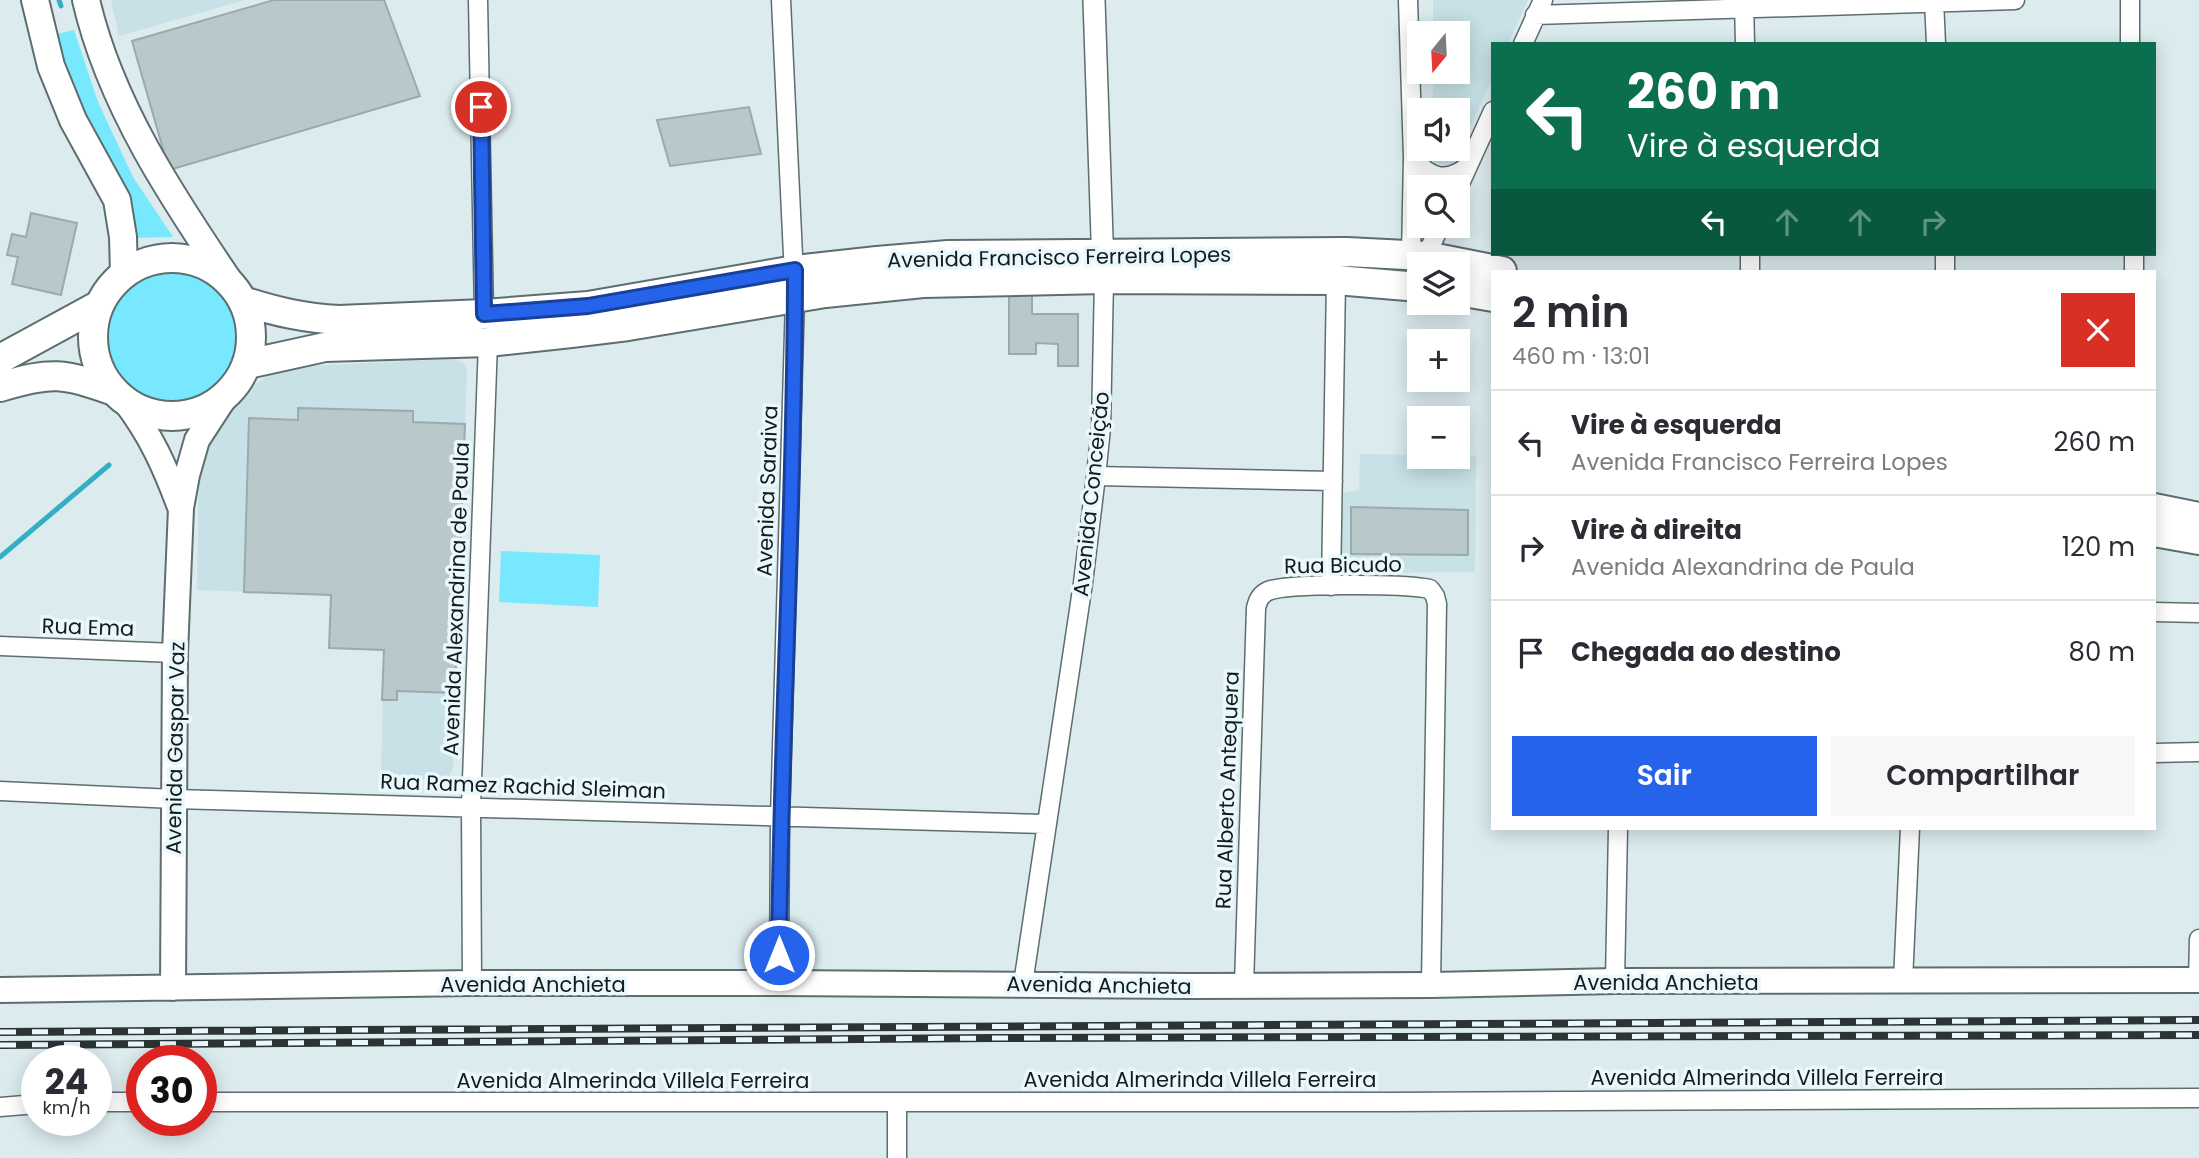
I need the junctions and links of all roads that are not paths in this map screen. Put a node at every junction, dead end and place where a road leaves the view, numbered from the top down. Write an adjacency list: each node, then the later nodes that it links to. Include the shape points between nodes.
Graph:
1 (35, 0): 29 (main road, via 51,66 73,120 117,200)
2 (86, 0): 32 (main road, via 108,70 135,127 193,228)
3 (478, 0): 37 (street, Avenida Alexandrina de Paula)
4 (781, 0): 26 (street, Avenida Saraiva)
5 (1094, 0): 24 (street, Avenida Conceição)
6 (1408, 0): 16 (street)
7 (2015, 0): 9 (street)
8 (2130, 0): 15 (street)
9 (1934, 1): 10 (street); 14 (street)
10 (1744, 5): 11 (street); 13 (street)
11 (1539, 8): 12 (street)
12 (1523, 42)
13 (1745, 42)
14 (1936, 42)
15 (2130, 42)
16 (1411, 98)
17 (1491, 115): 20 (street)
18 (1413, 161): 22 (street)
19 (1416, 161): 20 (street, via 1442,177)
20 (1468, 166): 21 (street)
21 (1464, 175)
22 (1419, 252)
23 (1407, 259): 24 (highway, Avenida Francisco Ferreira Lopes, via 1346,252)
24 (1103, 266): 26 (highway, Avenida Francisco Ferreira Lopes, via 948,256); 30 (highway, Avenida Francisco Ferreira Lopes); 35 (highway, Avenida Francisco Ferreira Lopes); 43 (street, Avenida Conceição)
25 (1470, 267): 27 (highway, Avenida Francisco Ferreira Lopes)
26 (795, 270): 35 (street, Avenida Saraiva); 37 (highway, Avenida Francisco Ferreira Lopes)
27 (1494, 270)
28 (1407, 272): 30 (highway)
29 (124, 274): 32 (highway, Avenida Francisco Ferreira Lopes, via 168,258 191,260 213,269); 36 (highway, Avenida Francisco Ferreira Lopes)
30 (1336, 279): 31 (highway, Avenida Francisco Ferreira Lopes); 44 (street)
31 (1407, 286)
32 (237, 292): 37 (highway, Avenida Francisco Ferreira Lopes, via 283,314 310,319); 39 (highway, via 250,321)
33 (1470, 293): 34 (highway)
34 (1491, 297)
35 (795, 298): 37 (highway, Avenida Francisco Ferreira Lopes, via 628,326); 61 (street, Avenida Saraiva)
36 (99, 305): 38 (highway, Avenida Francisco Ferreira Lopes); 41 (highway, Avenida Francisco Ferreira Lopes, via 93,350 101,372)
37 (486, 328): 39 (highway, Avenida Francisco Ferreira Lopes, via 326,347); 60 (street, Avenida Alexandrina de Paula)
38 (0, 359)
39 (248, 364): 42 (highway)
40 (0, 387): 41 (highway, via 49,375 82,380)
41 (119, 396): 42 (highway, via 143,411 164,416 207,409); 45 (main road, via 152,440)
42 (225, 397): 45 (main road, Avenida Gaspar Vaz, via 197,440)
43 (1096, 476): 44 (street); 62 (street, Avenida Conceição)
44 (1333, 481): 50 (street)
45 (181, 508): 55 (main road, Avenida Gaspar Vaz)
46 (2156, 508): 47 (highway)
47 (2199, 517)
48 (2156, 531): 49 (highway)
49 (2199, 540)
50 (1331, 586): 51 (street, Rua Bicudo, via 1280,588); 73 (street, Rua Bicudo, via 1417,587 1430,589 1435,596)
51 (1260, 597): 72 (street, Rua Alberto Antequera, via 1254,617)
52 (2156, 612): 53 (street)
53 (2199, 612)
54 (0, 646): 55 (street, Rua Ema)
55 (175, 653): 59 (main road, Avenida Gaspar Vaz)
56 (2199, 752): 57 (street)
57 (2156, 753)
58 (0, 791): 59 (street, Rua Ramez Rachid Sleiman)
59 (174, 799): 60 (street, Rua Ramez Rachid Sleiman); 74 (main road, Avenida Gaspar Vaz)
60 (471, 807): 61 (street, Rua Ramez Rachid Sleiman); 70 (street, Avenida Alexandrina de Paula)
61 (780, 817): 62 (street, Rua Ramez Rachid Sleiman); 69 (street, Avenida Saraiva)
62 (1045, 824): 71 (street, Avenida Conceição)
63 (1618, 830): 67 (street)
64 (1910, 830): 68 (street)
65 (2199, 939): 66 (street)
66 (2199, 980): 68 (main road, Avenida Anchieta)
67 (1615, 981): 68 (main road, Avenida Anchieta); 73 (main road, Avenida Anchieta)
68 (1903, 981)
69 (779, 983): 70 (main road, Avenida Anchieta); 71 (main road, Avenida Anchieta)
70 (472, 984): 74 (main road, Avenida Anchieta)
71 (1023, 984): 72 (main road, Avenida Anchieta)
72 (1244, 985): 73 (main road, Avenida Anchieta)
73 (1431, 985)
74 (173, 988): 75 (main road, Avenida Anchieta)
75 (0, 990)
76 (2199, 1098): 78 (street, Avenida Almerinda Villela Ferreira)
77 (217, 1102): 78 (street, Avenida Almerinda Villela Ferreira)
78 (897, 1103): 81 (street)
79 (21, 1105): 80 (street)
80 (0, 1107)
81 (897, 1158)

